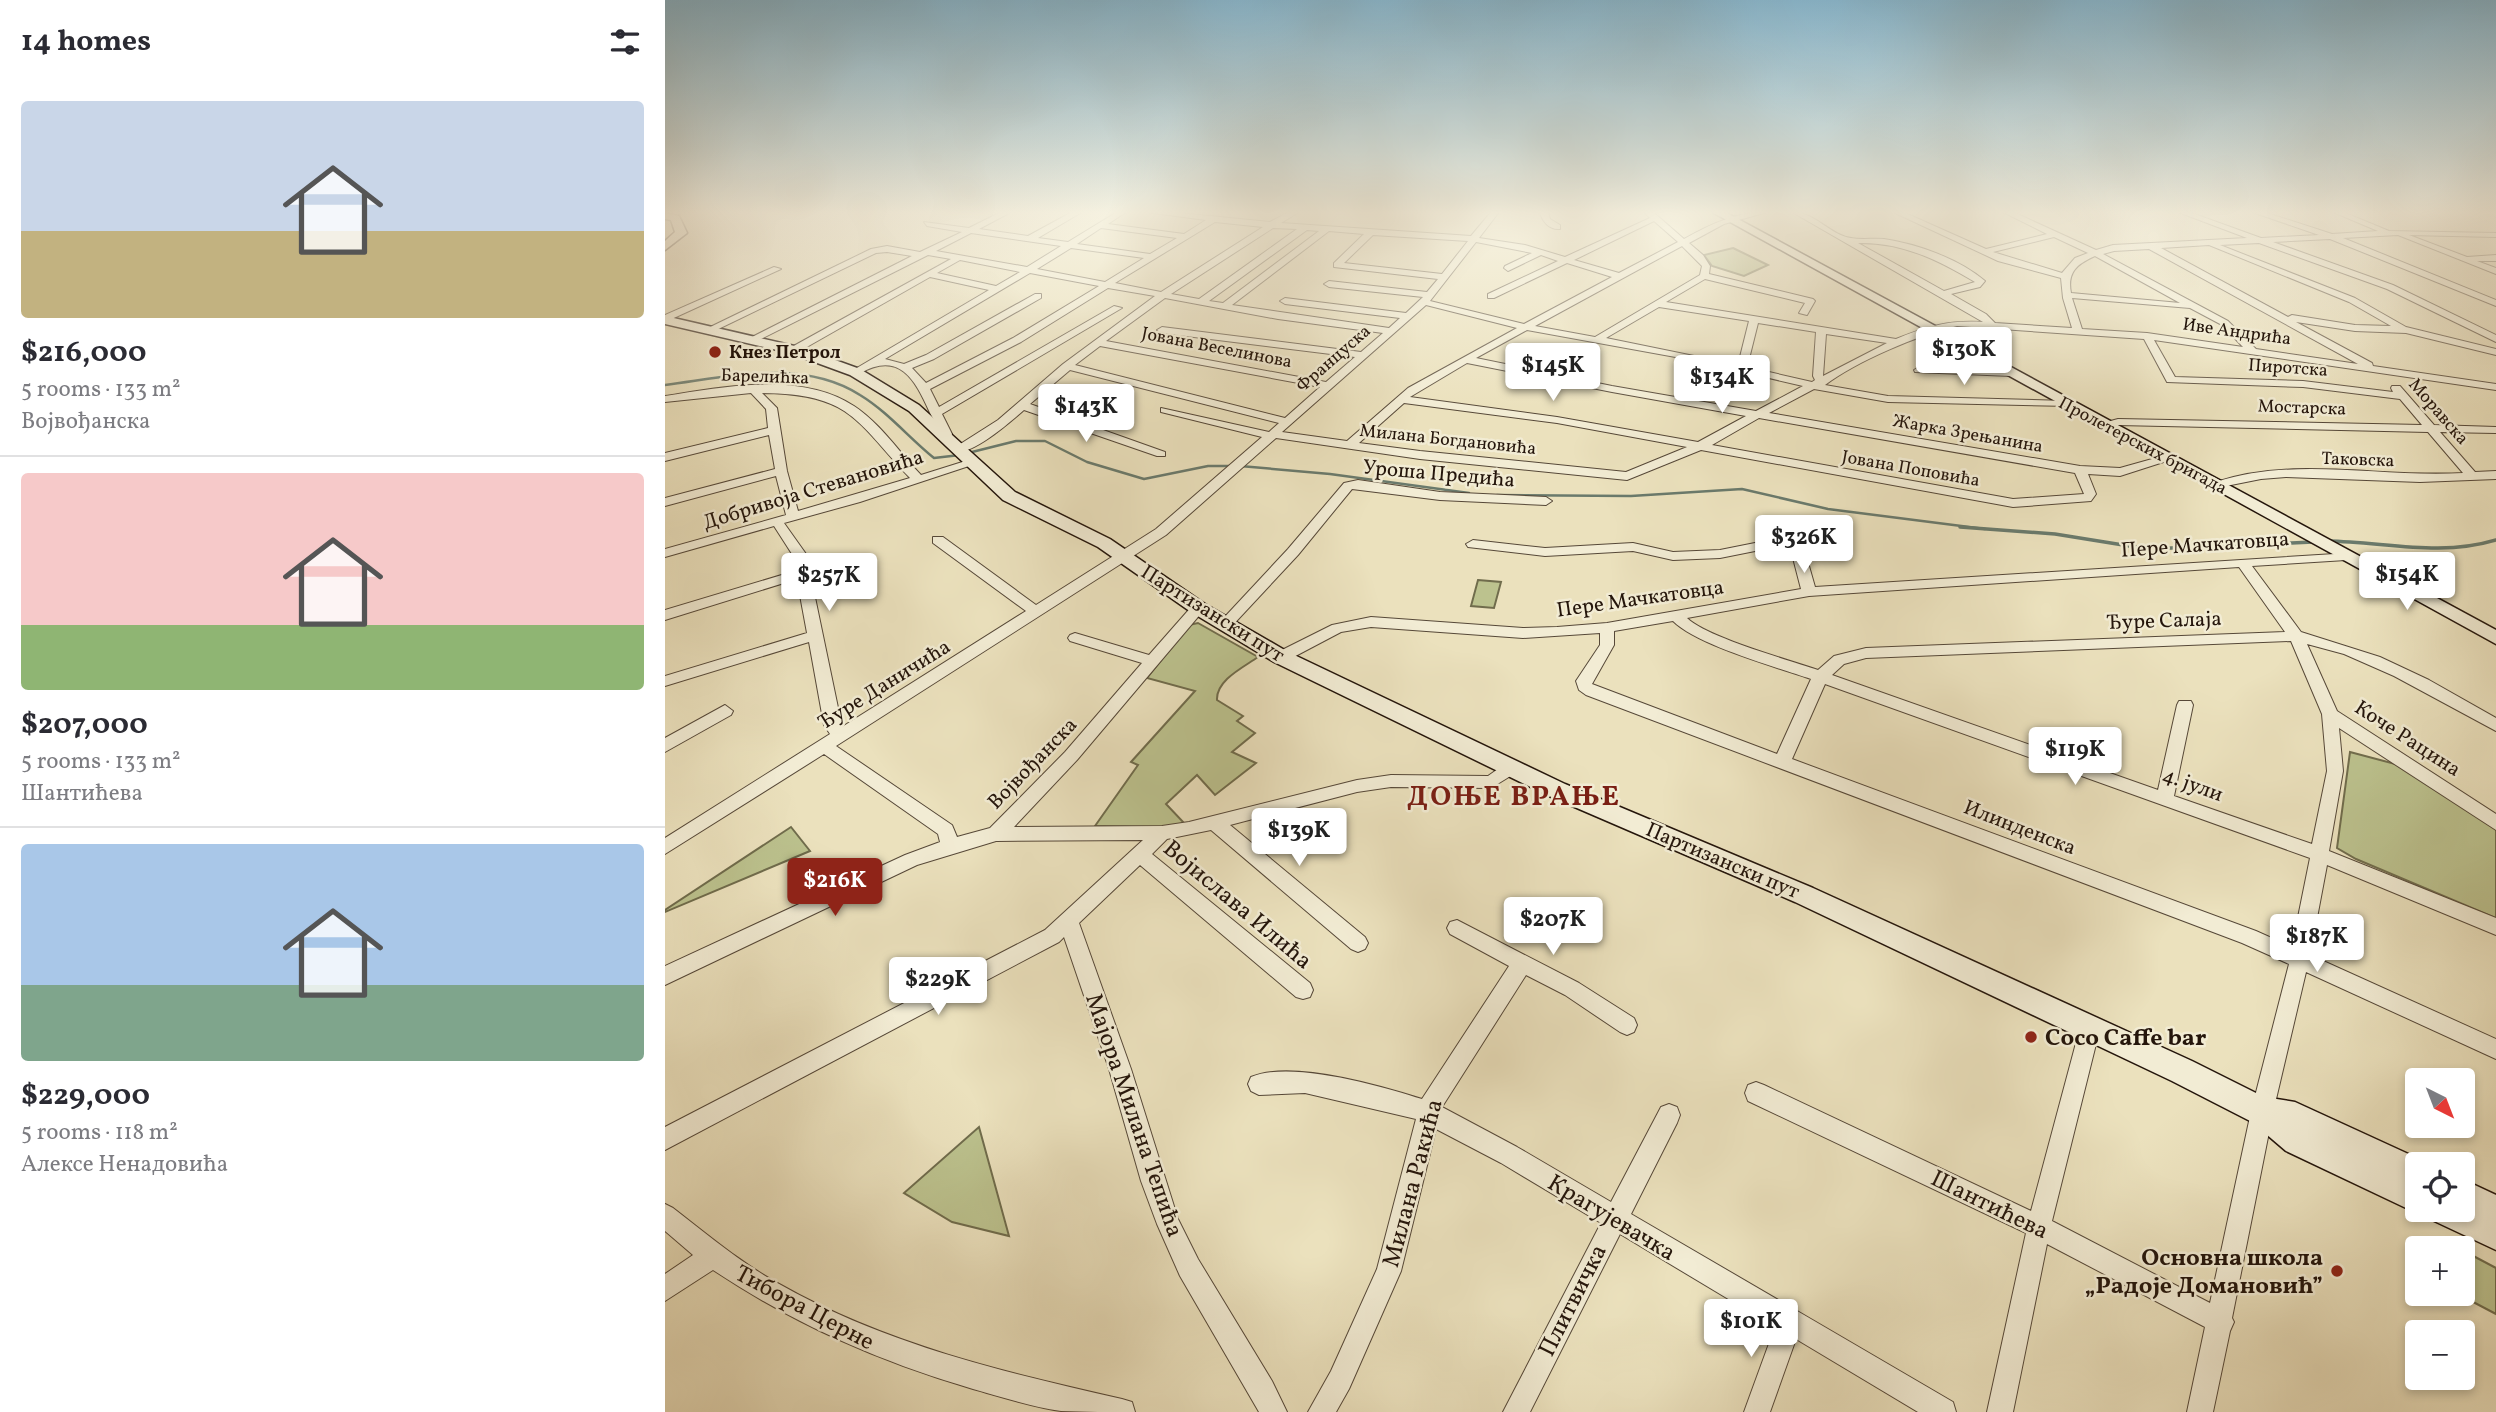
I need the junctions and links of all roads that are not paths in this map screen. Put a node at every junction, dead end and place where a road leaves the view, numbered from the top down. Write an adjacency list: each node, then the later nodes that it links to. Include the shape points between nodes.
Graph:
1 (757, 278): 46 (street)
2 (818, 278): 54 (street)
3 (877, 278): 58 (street)
4 (927, 278): 62 (street)
5 (946, 278): 28 (street)
6 (1016, 278): 28 (street)
7 (1077, 278): 26 (street)
8 (1119, 278): 26 (street)
9 (1192, 278): 30 (street, Добривоја Стевановића)
10 (1234, 278): 35 (street)
11 (1262, 278): 39 (street)
12 (1445, 278): 34 (street, Француска)
13 (1528, 278): 33 (street)
14 (1616, 278): 48 (street)
15 (1701, 278): 38 (street)
16 (1712, 278): 42 (street, via 1810,301)
17 (1837, 278): 49 (main road, Пролетерских бригада)
18 (1914, 278): 29 (street)
19 (1974, 278): 29 (street, via 1980,281 1977,285)
20 (2064, 278): 31 (street)
21 (2141, 278): 40 (street)
22 (2211, 278): 44 (street)
23 (2296, 278): 50 (street, via 2352,300)
24 (2365, 278): 57 (street)
25 (2433, 278): 37 (street)
26 (1109, 284): 30 (street); 78 (street, via 980,361)
27 (1329, 284): 34 (street)
28 (998, 289): 67 (street)
29 (1942, 294): 47 (street)
30 (1166, 295): 35 (street); 61 (street, Добривоја Стевановића)
31 (2067, 295): 40 (street); 53 (street)
32 (1038, 296): 70 (street)
33 (1491, 296)
34 (1427, 299): 43 (street, Француска); 48 (street)
35 (1202, 301): 39 (street)
36 (1285, 301): 43 (street)
37 (2496, 303)
38 (1659, 304): 45 (street); 59 (street)
39 (1226, 305): 55 (street)
40 (2193, 306): 63 (street, via 2232,328)
41 (1117, 308): 89 (street)
42 (1804, 313)
43 (1409, 316): 55 (street, Француска)
44 (2282, 316): 50 (street, via 2355,328); 72 (street)
45 (1754, 319): 52 (street); 71 (street)
46 (665, 320): 54 (main road, Партизански пут)
47 (1991, 324): 49 (street, Иве Андрића); 53 (street, Иве Андрића)
48 (1525, 327): 59 (street); 66 (street)
49 (1930, 329): 60 (street, Иве Андрића); 75 (main road, Пролетерских бригада)
50 (2402, 329): 64 (street)
51 (1162, 330): 65 (street)
52 (1821, 330): 60 (street); 76 (street)
53 (2078, 330): 56 (street, Иве Андрића)
54 (707, 331): 58 (main road, Партизански пут)
55 (1392, 331): 65 (street, Француска)
56 (2147, 336): 63 (street, Иве Андрића); 82 (street, Пиротска, via 2171,380 2302,384)
57 (2496, 339)
58 (751, 340): 62 (main road, Партизански пут)
59 (1596, 340): 71 (street)
60 (1897, 342): 76 (street, Иве Андрића)
61 (1099, 343): 69 (street, Добривоја Стевановића); 77 (street, Јована Веселинова)
62 (794, 350): 68 (main road, Партизански пут)
63 (2252, 350): 72 (street, Иве Андрића)
64 (2496, 352)
65 (1364, 355): 77 (street, Француска)
66 (1464, 359): 84 (street); 90 (street, Жарка Зрењанина)
67 (874, 361): 68 (street, Партизански пут); 70 (street, Партизански пут); 74 (street)
68 (840, 365): 74 (main road, Партизански пут)
69 (1067, 366): 86 (street, Добривоја Стевановића); 91 (street)
70 (905, 367): 78 (street, Партизански пут)
71 (1742, 368): 76 (street)
72 (2377, 369): 79 (street, Иве Андрића); 82 (street, Моравска)
73 (1919, 370): 75 (street)
74 (855, 372): 97 (main road, Партизански пут, via 904,400)
75 (2011, 373): 85 (main road, Пролетерских бригада)
76 (1819, 384): 85 (street, via 1901,400); 90 (street, Иве Андрића)
77 (1329, 386): 91 (street, Француска)
78 (926, 387): 89 (street, Партизански пут)
79 (2496, 387)
80 (754, 390): 81 (street, Барелићка); 83 (street, Барелићка); 87 (street)
81 (810, 394): 87 (street); 109 (street, Барелићка, via 849,407)
82 (2402, 396): 93 (street, Моравска)
83 (665, 399)
84 (1401, 399): 98 (street); 99 (street, via 1557,420)
85 (2067, 404): 92 (main road, Пролетерских бригада)
86 (1021, 405): 100 (street); 102 (street, Добривоја Стевановића)
87 (771, 408): 94 (street)
88 (1165, 410): 96 (street, Милана Богдановића)
89 (936, 413): 97 (street, Партизански пут, via 947,428)
90 (1759, 414): 99 (street, Иве Андрића); 104 (street, Жарка Зрењанина)
91 (1287, 422): 96 (street, Француска)
92 (2107, 425): 93 (street, Мостарска, via 2195,422); 103 (main road, Пролетерских бригада)
93 (2432, 429): 95 (street, Мостарска); 106 (street, Моравска)
94 (775, 430): 101 (street); 105 (street)
95 (2496, 430)
96 (1273, 435): 98 (street, Милана Богдановића); 119 (street, Француска, via 1168,526)
97 (946, 438): 102 (main road, Партизански пут)
98 (1349, 445): 108 (street, Милана Богдановића)
99 (1699, 446): 104 (street, Јована Поповића, via 2013,503 2087,498 2090,494); 108 (street, Иве Андрића, via 1635,475)
100 (1161, 454)
101 (665, 457)
102 (966, 457): 109 (street, Добривоја Стевановића); 119 (main road, Партизански пут, via 1009,496)
103 (2169, 458): 104 (street, Жарка Зрењанина, via 2120,472); 110 (main road, Пролетерских бригада)
104 (2080, 470)
105 (781, 471): 112 (street); 113 (street)
106 (2471, 475): 107 (street, Таковска); 110 (street, Таковска, via 2280,475)
107 (2496, 475)
108 (1619, 477)
109 (917, 478): 113 (street, Добривоја Стевановића)
110 (2220, 485): 118 (main road, Пролетерских бригада)
111 (1546, 501): 127 (street, Уроша Предића, via 1348,486)
112 (665, 502)
113 (793, 517): 114 (street, Добривоја Стевановића)
114 (777, 522): 117 (street, Добривоја Стевановића); 121 (street, via 796,547)
115 (938, 540): 124 (street)
116 (1472, 544): 122 (street, via 1545,552 1633,547 1673,556 1781,546 1798,552)
117 (665, 553)
118 (2342, 553): 120 (street, Пере Мачкатовца); 129 (main road, Пролетерских бригада)
119 (1125, 556): 123 (main road, Партизански пут); 124 (street, Ђуре Даничића)
120 (2243, 563): 122 (street, Пере Мачкатовца); 131 (street)
121 (803, 573): 125 (street); 130 (street)
122 (1809, 592): 126 (street, Пере Мачкатовца)
123 (1198, 608): 127 (main road, Партизански пут); 134 (street, Војвођанска)
124 (1037, 613): 141 (street, Ђуре Даничића)
125 (665, 615)
126 (1677, 617): 128 (street, Пере Мачкатовца); 135 (street, 4. јули, via 1695,632)
127 (1225, 625): 133 (main road, Партизански пут)
128 (1607, 628): 133 (street, Пере Мачкатовца, via 1523,633 1371,622 1338,628); 144 (street, Илинденска, via 1607,645 1586,677 1586,689)
129 (2491, 633)
130 (815, 635): 136 (street); 141 (street, via 832,725)
131 (2296, 636): 135 (street, Ђуре Салаја, via 1866,653 1839,660); 139 (street); 140 (street, Ђуре Салаја, via 2383,661)
132 (1075, 638): 134 (street)
133 (1281, 657): 145 (main road, Партизански пут)
134 (1153, 660): 150 (street, Војвођанска)
135 (1820, 677): 144 (street); 146 (street, 4. јули)
136 (665, 681)
137 (2185, 705): 146 (street)
138 (725, 711): 142 (street)
139 (2330, 714): 148 (street, Коче Рацина); 154 (street, via 2335,771)
140 (2496, 725)
141 (840, 735): 143 (street, Ђуре Даничића)
142 (665, 746)
143 (824, 746): 151 (street, via 946,830); 152 (street, Ђуре Даничића)
144 (1782, 762): 159 (street, Илинденска)
145 (1511, 768): 147 (street, Војислава Илића, via 1492,782 1391,781 1357,786); 164 (main road, Партизански пут, via 1804,895)
146 (2165, 799): 154 (street, 4. јули)
147 (1215, 823): 149 (street, Војислава Илића); 158 (street)
148 (2496, 823)
149 (1162, 833): 150 (street, Војислава Илића); 153 (street)
150 (996, 834): 151 (street, Војвођанска)
151 (950, 846): 161 (street, Војвођанска)
152 (665, 847)
153 (1141, 855): 155 (street); 162 (street, Војислава Илића)
154 (2321, 855): 156 (street, 4. јули); 159 (street)
155 (1069, 923): 171 (street); 186 (street, Мајора Милана Тепића, via 1120,1069 1150,1177 1178,1246)
156 (2496, 927)
157 (1457, 928): 160 (street)
158 (1359, 943)
159 (2300, 958): 165 (street, Илинденска); 169 (street)
160 (1521, 965): 163 (street, via 1572,989); 168 (street, Милана Ракића, via 1443,1079)
161 (665, 976)
162 (1303, 990)
163 (1627, 1025)
164 (2091, 1028): 169 (main road, Партизански пут); 179 (street)
165 (2496, 1049)
166 (1259, 1084): 168 (street, Крагујевачка, via 1305,1082)
167 (1756, 1093): 179 (street, Шантићева)
168 (1428, 1112): 177 (street, Крагујевачка); 187 (street, Милана Ракића, via 1389,1271)
169 (2262, 1112): 172 (main road, Партизански пут, via 2295,1117); 173 (main road, Партизански пут, via 2297,1140); 184 (street)
170 (1669, 1115): 177 (street, Плитвичка)
171 (665, 1139)
172 (2405, 1168)
173 (2405, 1191)
174 (2475, 1201): 175 (main road)
175 (2496, 1211)
176 (665, 1216): 181 (street, Тибора Церне)
177 (1614, 1218): 183 (street, Крагујевачка); 188 (street, Плитвичка)
178 (2471, 1222): 180 (main road)
179 (2039, 1227): 184 (street, Шантићева); 191 (street)
180 (2496, 1234)
181 (711, 1257): 182 (street); 185 (street, Тибора Церне, via 863,1342 976,1379)
182 (665, 1289)
183 (1790, 1322): 189 (street); 190 (street, Крагујевачка)
184 (2221, 1322): 192 (street)
185 (1122, 1412)
186 (1274, 1412)
187 (1321, 1412)
188 (1516, 1412)
189 (1757, 1412)
190 (1943, 1412)
191 (2000, 1412)
192 (2200, 1412)

